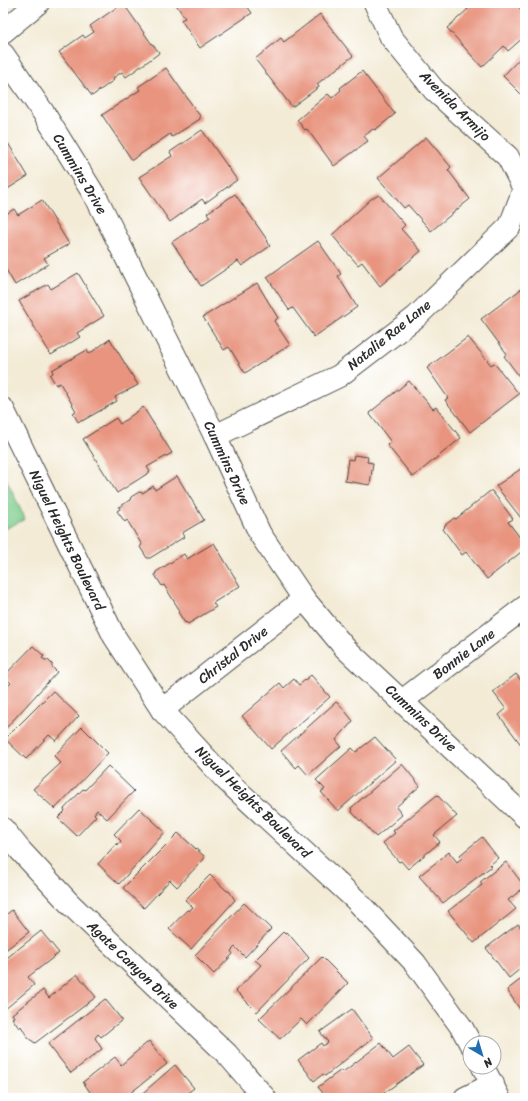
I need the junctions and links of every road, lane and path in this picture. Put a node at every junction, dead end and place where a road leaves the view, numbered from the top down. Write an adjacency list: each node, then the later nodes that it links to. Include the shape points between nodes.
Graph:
1 (38, 3): 3 (street)
2 (374, 3): 5 (street, Avenida Armijo, via 391,37 434,90 508,157)
3 (3, 32)
4 (3, 54): 7 (street, Cummins Drive, via 45,115 98,201)
5 (524, 189): 7 (street, Natalie Rae Lane, via 510,226 416,317 339,376)
6 (3, 409): 11 (street, Niguel Heights Boulevard, via 114,636)
7 (214, 436): 8 (street, Cummins Drive, via 260,534)
8 (304, 600): 10 (street, Cummins Drive, via 345,648); 11 (street, Christal Drive)
9 (525, 607): 10 (street, Bonnie Lane)
10 (402, 701): 12 (street, Cummins Drive)
11 (162, 710): 14 (street, Niguel Heights Boulevard, via 226,780 356,900 410,958)
12 (525, 817)
13 (3, 829): 16 (street, Agate Canyon Drive, via 70,904 226,1054)
14 (466, 1035)
15 (492, 1083): 17 (street)
16 (265, 1098)
17 (465, 1098)

